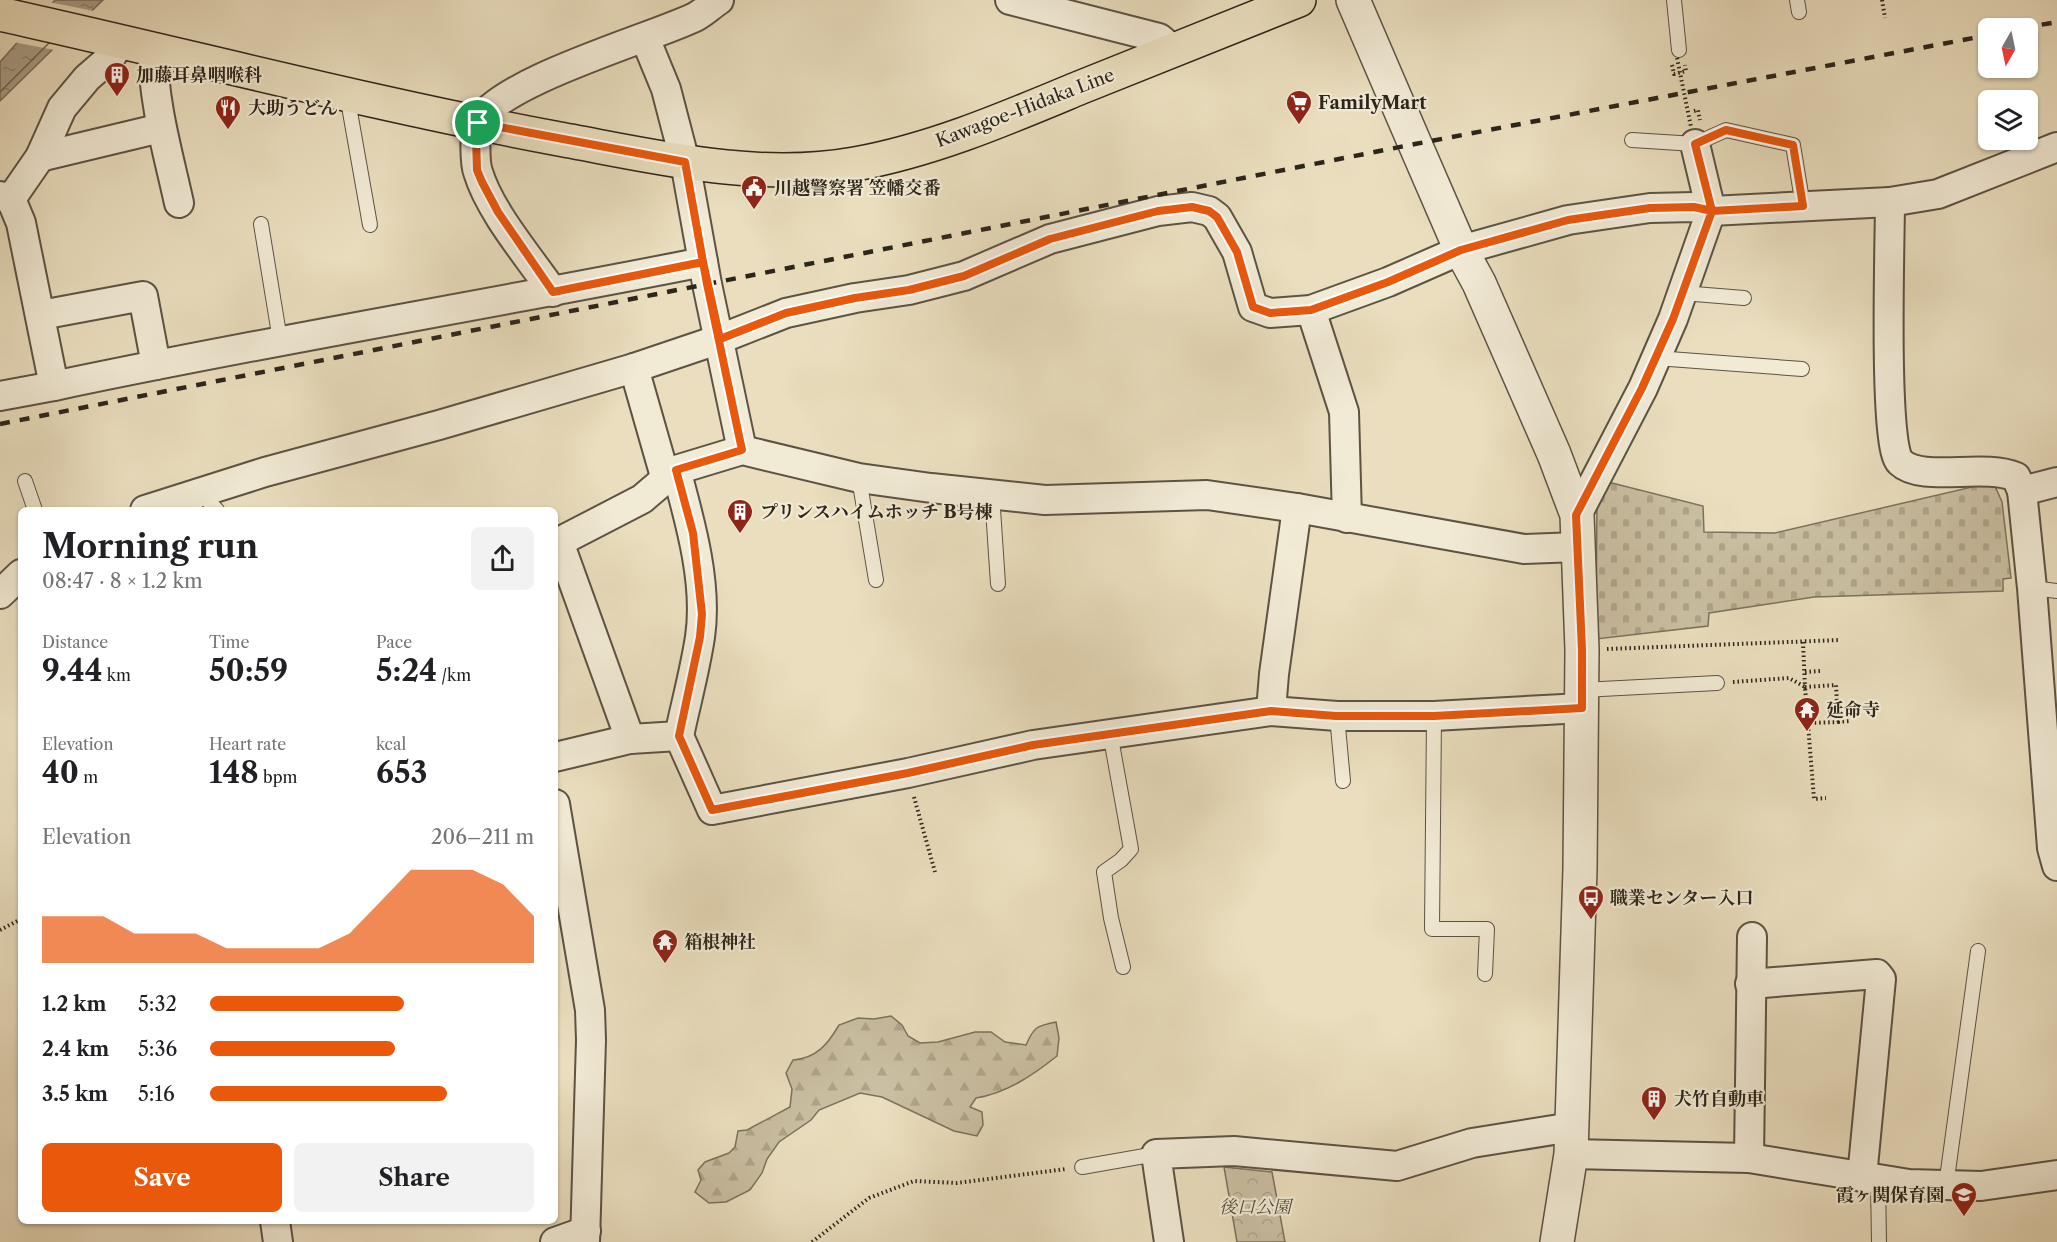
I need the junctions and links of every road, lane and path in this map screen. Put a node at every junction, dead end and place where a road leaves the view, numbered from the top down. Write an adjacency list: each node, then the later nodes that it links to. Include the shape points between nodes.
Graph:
1 (719, 0): 9 (street, via 696,17)
2 (1010, 0): 12 (street, via 1159,38)
3 (1299, 0): 12 (main road, Kawagoe-Hidaka Line)
4 (1353, 0): 29 (street)
5 (1674, 0): 13 (lane)
6 (1882, 0): 8 (path)
7 (11, 17): 10 (main road, Kawagoe-Hidaka Line)
8 (1885, 18)
9 (645, 38): 15 (street, via 575,62 506,97); 21 (street, via 666,89)
10 (121, 42): 11 (main road, Kawagoe-Hidaka Line); 20 (street, via 62,108)
11 (153, 50): 14 (main road, Kawagoe-Hidaka Line); 16 (street)
12 (1173, 50): 21 (main road, Kawagoe-Hidaka Line, via 985,126 857,163 805,170 755,170)
13 (1678, 53): 17 (path, bridge)
14 (347, 95): 15 (main road, Kawagoe-Hidaka Line); 28 (lane)
15 (478, 123): 21 (main road, Kawagoe-Hidaka Line); 31 (street, via 477,170 482,182)
16 (161, 128): 20 (street); 24 (street)
17 (1693, 136): 18 (lane); 25 (lane, via 1726,130 1793,145); 26 (street)
18 (1632, 140)
19 (2057, 147): 23 (street, via 1938,194)
20 (40, 157): 22 (street)
21 (685, 162): 30 (street)
22 (6, 197): 35 (street, via 21,223)
23 (1890, 202): 25 (street); 49 (street, via 1889,359 1894,451 1900,462 1920,472 2006,473 2016,477)
24 (179, 203)
25 (1803, 206): 26 (street)
26 (1712, 211): 29 (street, via 1661,207 1568,220); 32 (street)
27 (261, 224): 37 (lane)
28 (370, 225)
29 (1461, 250): 34 (street); 56 (street, via 1554,454)
30 (703, 262): 31 (street); 36 (street)
31 (553, 292): 37 (street)
32 (1682, 293): 33 (lane); 38 (street)
33 (1744, 298)
34 (1311, 310): 36 (street, via 1270,313 1253,307 1237,252 1217,217 1192,207 1158,211 1050,239 964,276 786,313); 55 (street, via 1344,412)
35 (40, 315): 39 (street, via 142,296); 42 (street)
36 (720, 339): 40 (street); 44 (street)
37 (280, 340): 39 (street)
38 (1656, 358): 41 (lane); 56 (street)
39 (156, 364): 42 (street)
40 (634, 368): 45 (street); 51 (street, via 265,472)
41 (1802, 369)
42 (54, 386): 43 (street)
43 (0, 396)
44 (742, 450): 45 (street); 46 (street)
45 (671, 475): 57 (street, via 642,499); 80 (street, via 693,533 702,614)
46 (859, 477): 50 (street); 60 (lane)
47 (25, 481): 52 (lane)
48 (2057, 482): 49 (street)
49 (2022, 491): 62 (street)
50 (992, 494): 54 (street, via 1045,500 1207,495); 61 (lane)
51 (208, 501): 53 (street)
52 (34, 507)
53 (166, 507)
54 (1297, 508): 55 (street); 73 (street)
55 (1347, 518): 56 (street, via 1524,549)
56 (1577, 531): 66 (street)
57 (558, 542)
58 (558, 546): 81 (street)
59 (18, 577): 63 (street)
60 (876, 580)
61 (998, 584)
62 (2045, 590): 72 (street)
63 (0, 594)
64 (1840, 640): 65 (path)
65 (1803, 642): 66 (path); 68 (path)
66 (1582, 650): 71 (street)
67 (1820, 671): 68 (path)
68 (1805, 672): 70 (path)
69 (1717, 682): 70 (path, via 1790,678); 71 (lane)
70 (1805, 687): 77 (path, via 1836,686); 78 (path)
71 (1582, 699): 75 (street); 97 (street)
72 (2049, 708): 86 (street)
73 (1271, 711): 74 (street); 79 (street)
74 (1336, 716): 75 (street); 84 (lane)
75 (1434, 716): 95 (lane, via 1432,929 1487,929)
76 (1850, 721): 77 (path)
77 (1838, 722): 78 (path)
78 (1809, 723): 85 (path, via 1814,799)
79 (1110, 733): 83 (street, via 1033,745); 94 (lane, via 1131,849 1104,872)
80 (679, 736): 81 (street); 83 (street, via 712,810)
81 (630, 739): 82 (street)
82 (558, 755)
83 (908, 773): 89 (path)
84 (1343, 781)
85 (1826, 798)
86 (2053, 809): 88 (street, via 2052,848)
87 (558, 822): 105 (street, via 590,1010)
88 (2057, 866)
89 (935, 872)
90 (18, 921): 91 (path)
91 (0, 930)
92 (1752, 937): 96 (street)
93 (1978, 951): 103 (lane)
94 (1123, 967)
95 (1485, 974)
96 (1750, 984): 99 (street); 102 (street, via 1877,974 1881,979)
97 (1572, 1140): 98 (street, via 1472,1143 1397,1166 1234,1151); 99 (street); 110 (street)
98 (1156, 1154): 100 (lane); 109 (street)
99 (1749, 1158): 102 (street)
100 (1082, 1167): 108 (path, via 957,1183 914,1181 869,1198)
101 (2057, 1175): 103 (street, via 1981,1186)
102 (1870, 1179): 103 (street); 111 (lane)
103 (1946, 1186)
104 (275, 1224): 106 (street)
105 (585, 1237): 107 (street)
106 (278, 1242)
107 (555, 1242)
108 (812, 1242)
109 (1169, 1242)
110 (1557, 1242)
111 (1880, 1242)

